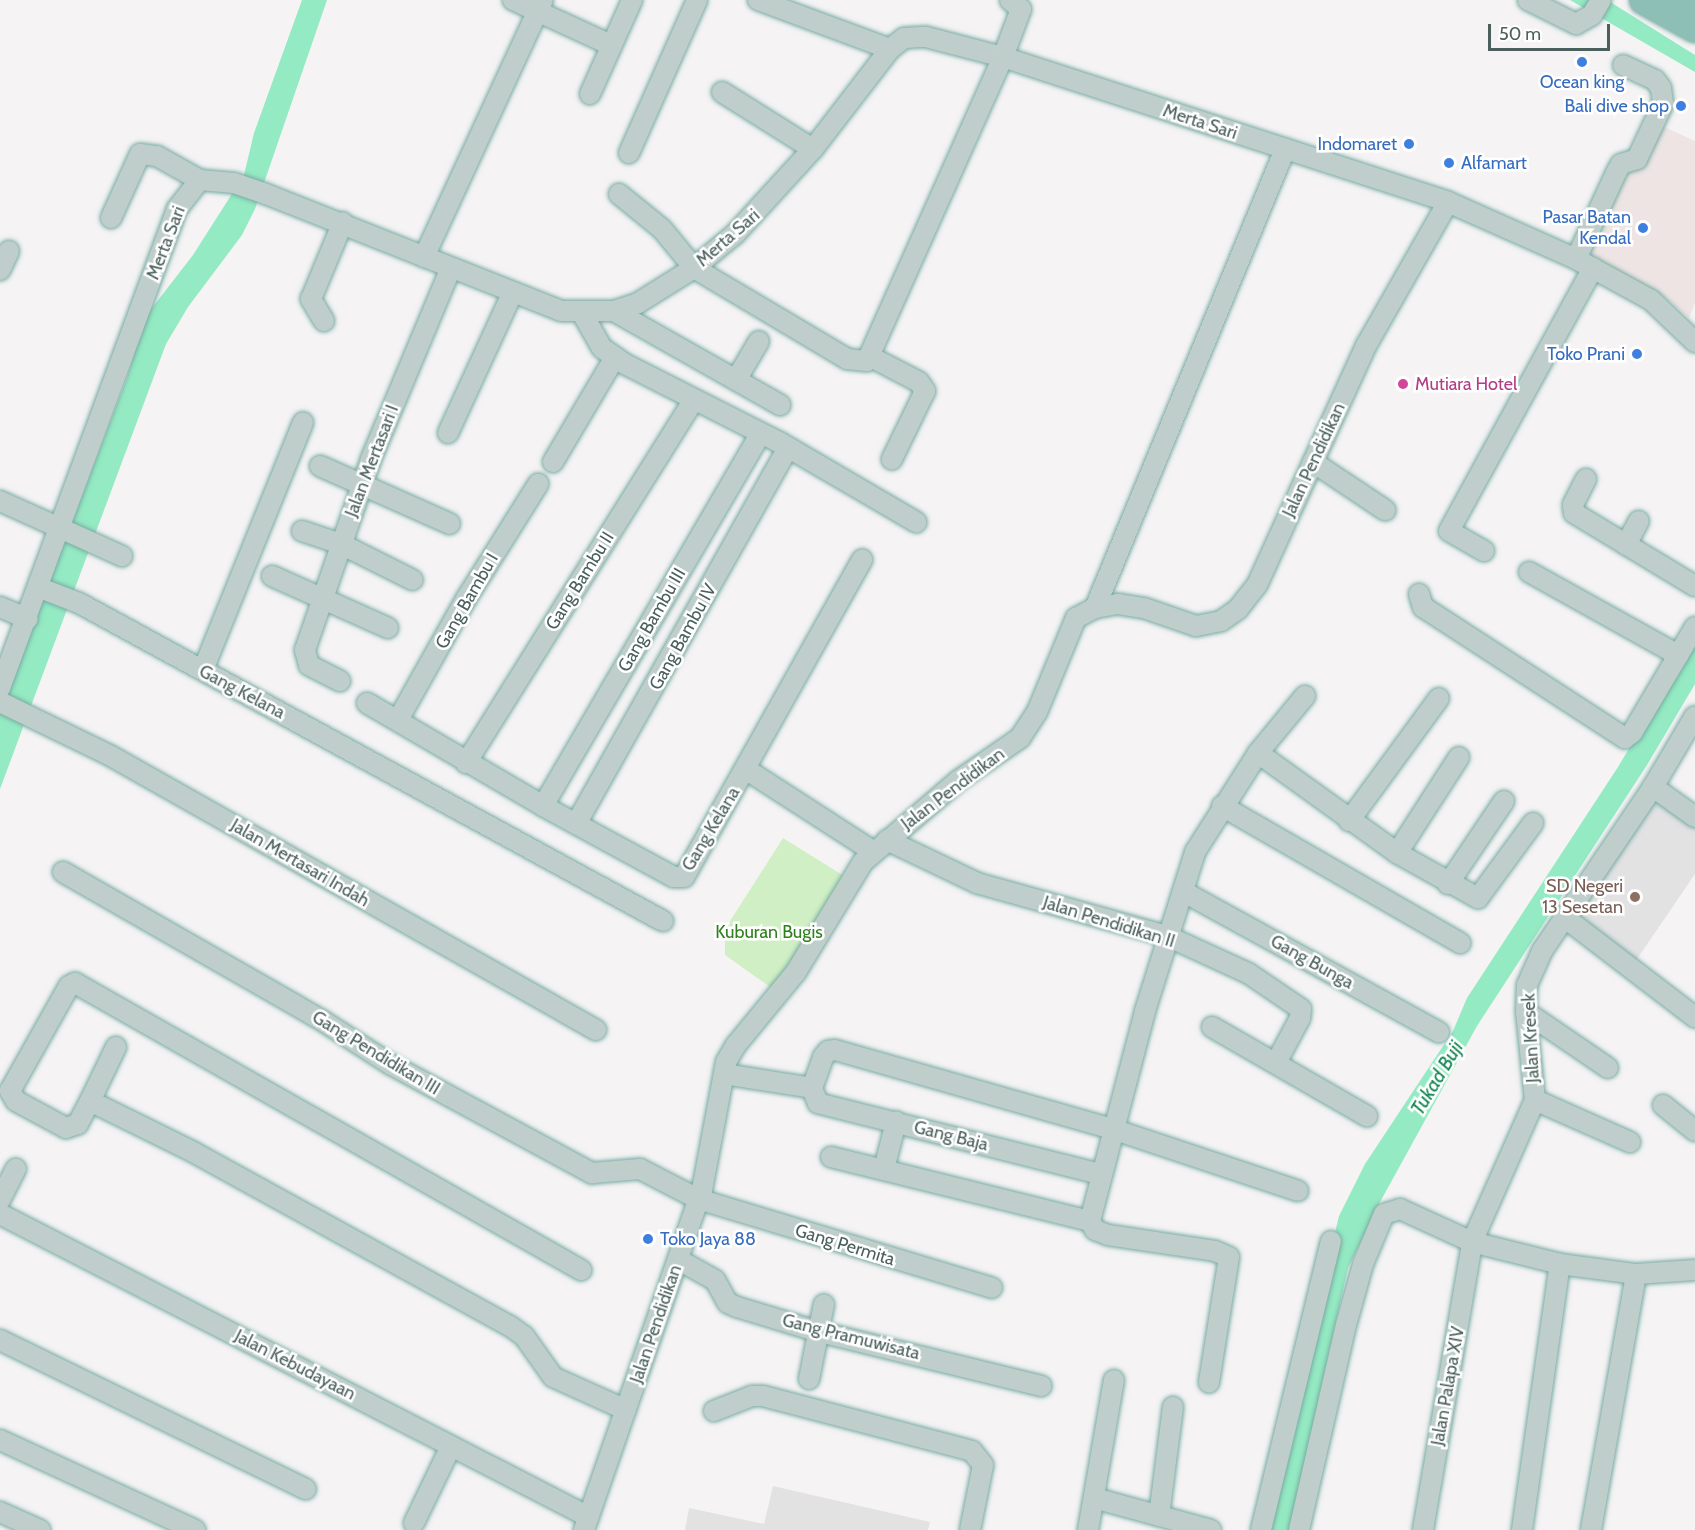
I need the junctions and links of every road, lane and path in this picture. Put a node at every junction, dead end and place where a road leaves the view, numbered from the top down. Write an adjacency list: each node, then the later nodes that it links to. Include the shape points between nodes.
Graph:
1 (513, 0): 10 (street)
2 (632, 0): 13 (street)
3 (697, 0): 21 (street)
4 (758, 0): 14 (street)
5 (1010, 0): 15 (street, via 1021,9)
6 (1528, 0): 11 (street, via 1571,23)
7 (1644, 0): 12 (highway)
8 (1687, 0): 9 (highway)
9 (1695, 4)
10 (540, 6): 13 (street); 28 (street)
11 (1596, 8)
12 (1695, 28)
13 (610, 45): 18 (street)
14 (890, 49): 15 (street, Merta Sari, via 904,38 926,37); 19 (street, Merta Sari)
15 (1004, 57): 20 (street, Merta Sari); 41 (street)
16 (1623, 65): 29 (street, via 1655,80 1661,88 1663,104 1637,159 1621,164 1617,171)
17 (722, 92): 19 (street)
18 (590, 94)
19 (813, 149): 31 (street, Merta Sari, via 766,205)
20 (1285, 149): 24 (street, Merta Sari); 76 (street)
21 (629, 153)
22 (200, 180): 25 (street, via 157,156 140,154); 26 (street, Merta Sari, via 234,183); 61 (street, Merta Sari, via 177,209)
23 (619, 194): 31 (street, via 662,229)
24 (1448, 202): 29 (street, Merta Sari); 51 (street, Jalan Pendidikan, via 1367,344)
25 (111, 218)
26 (343, 222): 28 (street, Merta Sari); 37 (street, via 310,299)
27 (9, 251): 33 (street)
28 (424, 257): 30 (street, Merta Sari)
29 (1576, 259): 32 (street, Merta Sari)
30 (452, 268): 34 (street, Merta Sari); 55 (street, Jalan Mertasari I)
31 (694, 268): 35 (street, Merta Sari, via 638,303); 41 (street, via 847,359 861,363)
32 (1593, 268): 39 (street, Merta Sari, via 1651,300); 65 (street, via 1449,531)
33 (0, 270)
34 (513, 292): 36 (street, Merta Sari, via 561,311); 46 (street)
35 (614, 311): 36 (street, Merta Sari); 42 (street)
36 (582, 313): 40 (street, via 602,348)
37 (324, 321)
38 (759, 341): 42 (street)
39 (1695, 342)
40 (615, 357): 43 (street); 50 (street)
41 (871, 357): 49 (street, via 920,382 925,391)
42 (736, 380): 44 (street)
43 (694, 400): 47 (street); 92 (street, Gang Bambu II)
44 (780, 405)
45 (303, 423): 82 (street)
46 (448, 433)
47 (760, 434): 48 (street); 96 (street, Gang Bambu III)
48 (788, 448): 59 (street); 101 (street, Gang Bambu IV)
49 (892, 459)
50 (553, 462)
51 (1313, 462): 57 (street); 76 (street, Jalan Pendidikan, via 1257,585 1238,609 1221,621 1196,626 1144,608 1118,604)
52 (320, 466): 55 (street)
53 (1586, 479): 64 (street, via 1573,505 1574,513)
54 (538, 484): 89 (street, Gang Bambu I, via 466,599)
55 (361, 487): 60 (street); 63 (street, Jalan Mertasari I)
56 (0, 501): 61 (street)
57 (1385, 510)
58 (1639, 521): 64 (street)
59 (916, 522)
60 (450, 524)
61 (62, 529): 66 (street); 72 (street, Merta Sari)
62 (302, 531): 63 (street)
63 (341, 544): 70 (street); 74 (street, Jalan Mertasari I)
64 (1626, 545): 71 (street)
65 (1484, 551)
66 (122, 556)
67 (862, 560): 93 (street, Gang Kelana)
68 (1528, 572): 80 (street)
69 (272, 576): 74 (street)
70 (413, 580)
71 (1695, 586)
72 (42, 589): 77 (street, Merta Sari); 82 (street, Gang Kelana, via 79,603)
73 (1419, 594): 80 (street, via 1423,607 1625,738 1632,733)
74 (322, 600): 79 (street); 83 (street, Jalan Mertasari I, via 304,658)
75 (0, 607): 77 (street)
76 (1095, 608): 102 (street, Jalan Pendidikan, via 1076,618 1037,712 1020,738 959,780)
77 (28, 619): 81 (street, Merta Sari)
78 (1695, 627): 80 (street)
79 (388, 628)
80 (1678, 655)
81 (5, 664): 85 (street, Merta Sari)
82 (203, 670): 108 (street, Gang Kelana)
83 (340, 681)
84 (1305, 696): 90 (street)
85 (1, 698): 114 (street, Jalan Mertasari Indah)
86 (1439, 698): 99 (street)
87 (367, 703): 89 (street, Gang Kelana)
88 (1695, 716): 94 (street, Jalan Kresek)
89 (398, 720): 92 (street, Gang Kelana)
90 (1257, 753): 97 (street); 99 (street)
91 (1459, 758): 103 (street)
92 (466, 763): 96 (street, Gang Kelana)
93 (747, 770): 101 (street, Gang Kelana, via 684,877 674,877); 102 (street, Jalan Pendidikan II)
94 (1653, 787): 98 (street); 107 (street, Jalan Kresek)
95 (1504, 801): 105 (street)
96 (543, 806): 101 (street, Gang Kelana)
97 (1222, 806): 106 (street, via 1195,852); 110 (street)
98 (1695, 817)
99 (1349, 821): 103 (street)
100 (1533, 823): 105 (street, via 1478,898)
101 (576, 824)
102 (881, 846): 109 (street, Jalan Pendidikan II, via 977,883); 119 (street, Jalan Pendidikan, via 847,885 796,972 749,1026 726,1062)
103 (1397, 853): 105 (street)
104 (63, 872): 134 (street, Gang Pendidikan III, via 323,1020 390,1064 583,1169 592,1173 640,1169)
105 (1448, 884)
106 (1184, 892): 109 (street); 115 (street, Gang Bunga)
107 (1564, 917): 111 (street, Jalan Kresek, via 1542,951 1527,985); 112 (street)
108 (663, 921)
109 (1167, 936): 117 (street, Jalan Pendidikan II, via 1248,973 1301,1009); 126 (street)
110 (1460, 943)
111 (1526, 1012): 118 (street); 121 (street, Jalan Kresek)
112 (1695, 1017)
113 (1212, 1027): 117 (street)
114 (596, 1030)
115 (1439, 1032)
116 (116, 1047): 122 (street)
117 (1276, 1064): 124 (street)
118 (1608, 1068)
119 (724, 1074): 120 (street); 134 (street, Jalan Pendidikan)
120 (812, 1088): 125 (street, Gang Baja, via 818,1102); 126 (street, via 823,1057 835,1050)
121 (1534, 1100): 128 (street); 139 (street, Jalan Kresek)
122 (90, 1101): 142 (street, via 78,1124 71,1128 11,1095 17,1077 69,986 75,983); 154 (street, via 195,1153 510,1326 524,1335 553,1377)
123 (1662, 1105): 127 (street)
124 (1367, 1116)
125 (896, 1122): 131 (street); 132 (street, Gang Baja)
126 (1112, 1129): 132 (street); 133 (street)
127 (1695, 1131)
128 (1630, 1142)
129 (831, 1156): 131 (street)
130 (16, 1169): 135 (street)
131 (885, 1169): 137 (street)
132 (1100, 1174): 137 (street)
133 (1299, 1191)
134 (698, 1199): 140 (street, Jalan Pendidikan); 145 (street, Gang Permita)
135 (0, 1200)
136 (0, 1214): 157 (street, Jalan Kebudayaan)
137 (1090, 1221): 151 (street, via 1095,1230 1108,1235 1215,1251 1229,1257)
138 (1331, 1241): 169 (street)
139 (1473, 1242): 141 (street); 170 (street, via 1400,1209 1384,1214 1363,1264 1346,1325); 171 (street, Jalan Palapa XIV)
140 (679, 1260): 147 (street, Gang Pramuwisata, via 715,1280 728,1303); 154 (street, Jalan Pendidikan)
141 (1560, 1264): 144 (street); 172 (street)
142 (581, 1270)
143 (1695, 1270): 144 (street)
144 (1636, 1274): 173 (street)
145 (992, 1288)
146 (825, 1304): 147 (street)
147 (816, 1331): 149 (street); 152 (street, Gang Pramuwisata)
148 (0, 1340): 158 (street)
149 (809, 1378)
150 (1114, 1380): 159 (street)
151 (1209, 1382)
152 (1041, 1386)
153 (1173, 1407): 161 (street)
154 (626, 1410): 163 (street, Jalan Pendidikan)
155 (714, 1411): 166 (street, via 752,1396 763,1396 972,1451 983,1465)
156 (0, 1440): 165 (street)
157 (451, 1446): 162 (street); 163 (street, Jalan Kebudayaan)
158 (306, 1489)
159 (1094, 1498): 161 (street); 167 (street)
160 (0, 1512): 164 (street)
161 (1159, 1516): 168 (street)
162 (414, 1523)
163 (586, 1523)
164 (40, 1530)
165 (195, 1530)
166 (970, 1530)
167 (1088, 1530)
168 (1211, 1530)
169 (1261, 1530)
170 (1299, 1530)
171 (1423, 1530)
172 (1522, 1530)
173 (1590, 1530)

